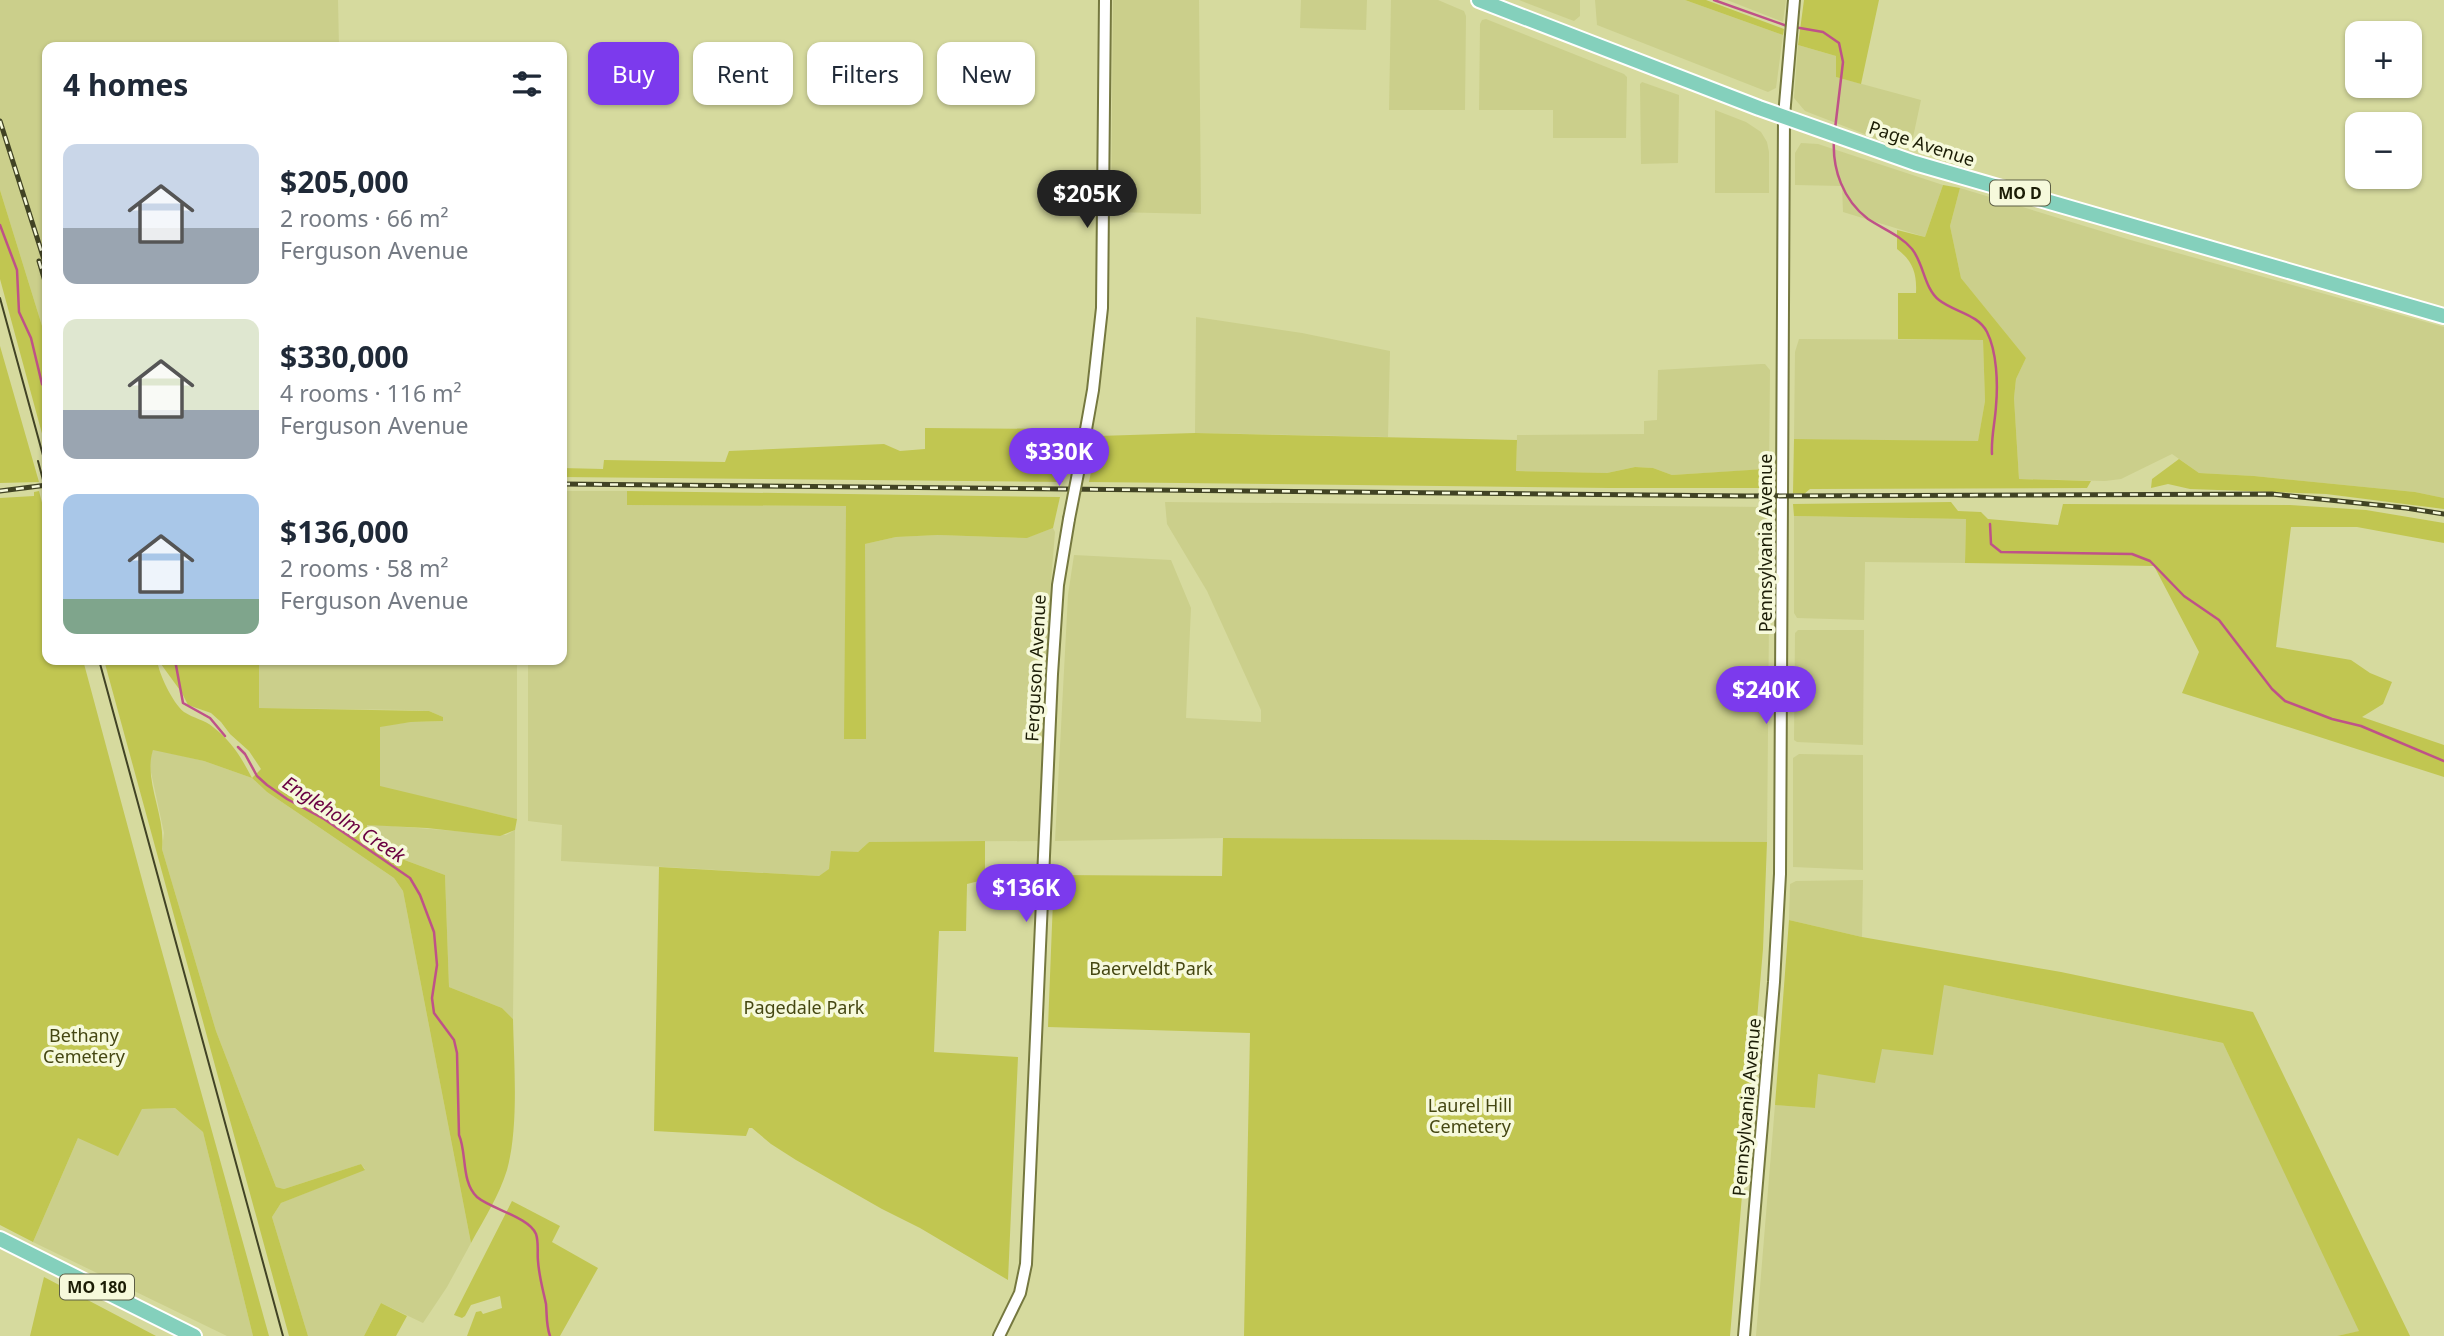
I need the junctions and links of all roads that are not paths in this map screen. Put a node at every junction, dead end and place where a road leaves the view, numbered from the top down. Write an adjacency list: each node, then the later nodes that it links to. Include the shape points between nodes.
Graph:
1 (1105, 0): 8 (street, Ferguson Avenue, bridge, via 1102,308 1093,390 1058,586 1026,1264 1020,1293)
2 (1479, 0): 4 (main road, Page Avenue / MO D)
3 (1794, 0): 4 (street, Pennsylvania Avenue)
4 (1784, 116): 5 (main road, Page Avenue / MO D, via 1915,163); 9 (street, Pennsylvania Avenue, via 1780,874)
5 (2444, 316)
6 (0, 1238): 7 (main road, MO 180)
7 (194, 1336)
8 (999, 1336)
9 (1744, 1336)

